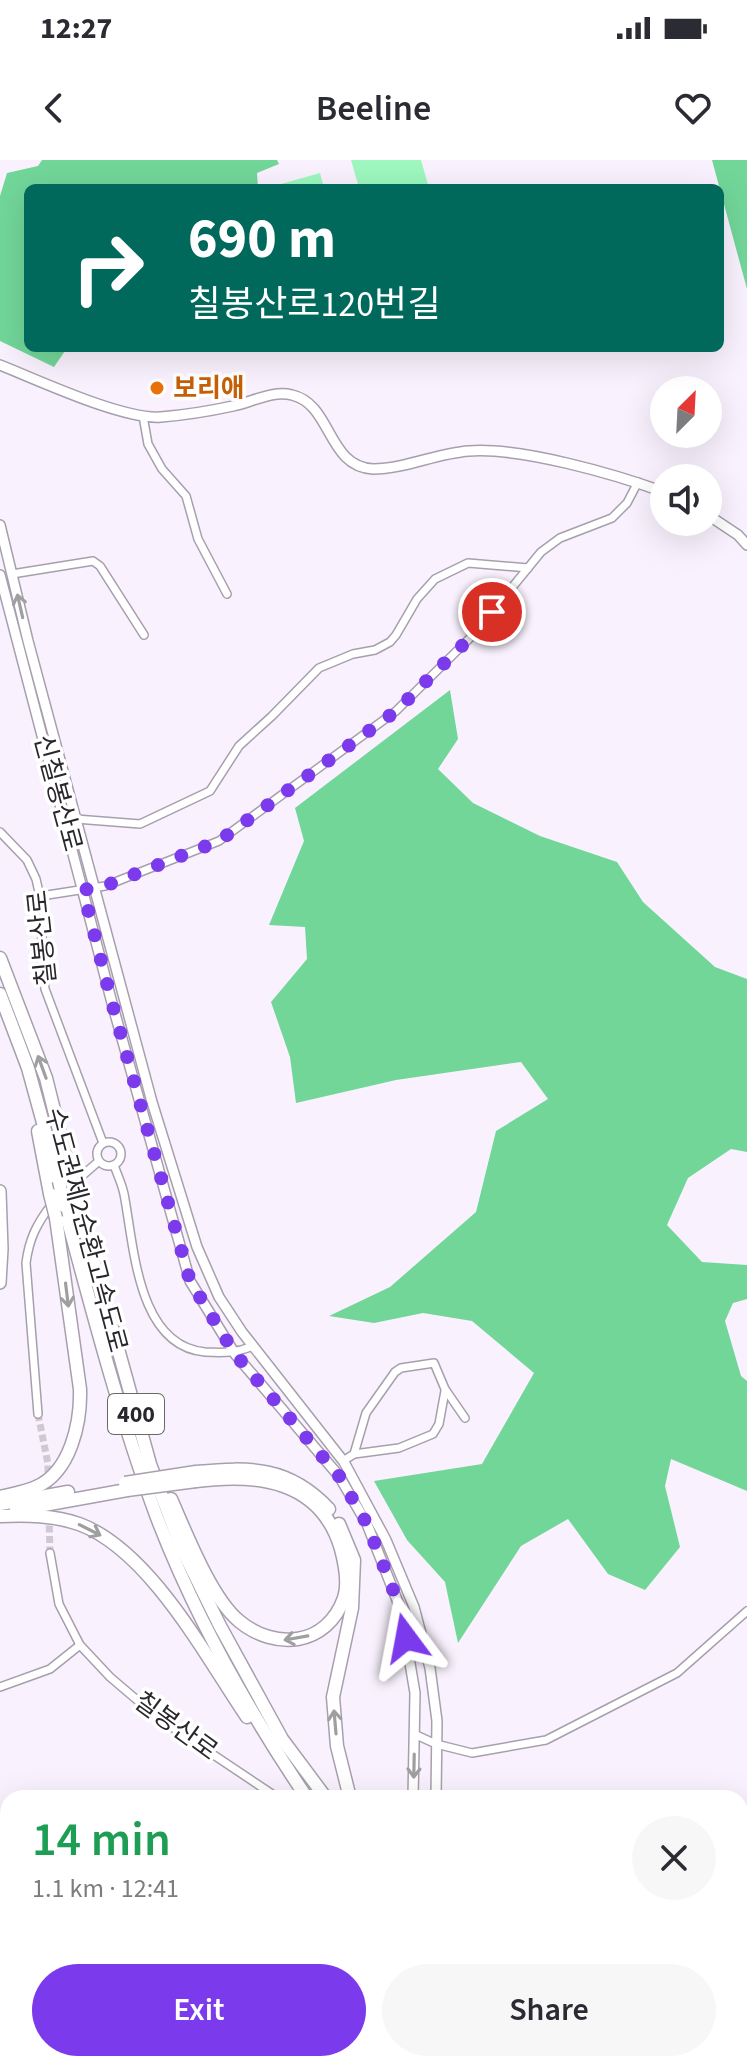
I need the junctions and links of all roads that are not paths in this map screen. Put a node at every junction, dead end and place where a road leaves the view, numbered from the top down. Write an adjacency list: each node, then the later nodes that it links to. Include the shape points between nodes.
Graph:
1 (0, 365): 2 (street)
2 (143, 416): 3 (street, via 295,395 317,412 354,465 374,469 468,451 510,453); 11 (street, via 148,444 186,496 198,539)
3 (638, 482): 4 (street); 8 (street, via 612,518 560,538)
4 (650, 487)
5 (722, 524): 7 (street)
6 (0, 525): 9 (street, 신칠봉산로)
7 (747, 545)
8 (528, 568): 13 (street, 신칠봉산로, via 468,563 435,579 390,642 319,668 239,746 203,795 140,824); 15 (street, via 474,634 396,711 288,791 205,848)
9 (12, 574): 12 (street, via 93,561); 13 (street, 신칠봉산로, one-way to 9)
10 (0, 575): 16 (street, 신칠봉산로)
11 (227, 594)
12 (144, 635)
13 (76, 819): 15 (street, 신칠봉산로)
14 (0, 832): 17 (street, 칠봉산로, via 31,868)
15 (94, 888): 16 (street); 27 (street, 신칠봉산로, via 197,1247 219,1297)
16 (83, 890): 17 (street); 28 (street, 신칠봉산로, via 190,1281)
17 (41, 896): 21 (street, 칠봉산로, via 45,989)
18 (0, 958): 32 (highway, 수도권제2순환고속도로 / 400, one-way to 18, bridge, via 46,1078)
19 (0, 994): 20 (highway, 수도권제2순환고속도로 / 400)
20 (28, 1068): 25 (highway, 수도권제2순환고속도로 / 400, bridge, via 59,1181); 25 (highway, bridge, via 50,1194)
21 (103, 1143): 22 (street); 23 (street, via 120,1149)
22 (99, 1161): 23 (street); 30 (street, via 56,1199 28,1242)
23 (114, 1165): 28 (street, via 142,1288 160,1327 188,1349)
24 (0, 1191): 26 (highway)
25 (60, 1212): 36 (highway, one-way to 36, via 80,1408 73,1439 54,1473); 45 (highway, 수도권제2순환고속도로 / 400, via 157,1517 220,1657)
26 (0, 1283)
27 (253, 1346): 28 (street); 34 (street, 신칠봉산로)
28 (235, 1354): 41 (street, 신칠봉산로, via 339,1476 367,1524 401,1610 415,1693)
29 (445, 1389): 31 (street); 33 (street, via 433,1434 386,1452); 33 (street, via 434,1363 398,1370 366,1413)
30 (38, 1414)
31 (465, 1418)
32 (141, 1433): 35 (highway, one-way to 32, via 274,1482 320,1510 337,1537 345,1574 342,1601 327,1623 309,1637 277,1641 238,1621 216,1592); 46 (highway, 수도권제2순환고속도로 / 400, via 181,1547 220,1626 282,1739)
33 (354, 1454): 34 (street)
34 (343, 1461): 42 (street, 신칠봉산로, via 386,1540 414,1607 430,1668)
35 (196, 1476): 36 (highway, bridge); 47 (highway, one-way to 35, via 333,1697 355,1580 349,1543 318,1498 289,1478 239,1468)
36 (6, 1506): 44 (highway, one-way to 44, via 80,1525 144,1569)
37 (50, 1553): 39 (street, 칠봉산로, via 59,1604)
38 (747, 1611): 42 (street, via 677,1673 546,1740 472,1753)
39 (80, 1645): 40 (street, via 50,1669); 43 (street, 칠봉산로, via 157,1717)
40 (0, 1687)
41 (414, 1734): 42 (street); 48 (street, 신칠봉산로, one-way to 48)
42 (436, 1744): 49 (street, 신칠봉산로)
43 (268, 1790)
44 (299, 1790)
45 (301, 1790)
46 (320, 1790)
47 (348, 1790)
48 (413, 1790)
49 (436, 1790)

